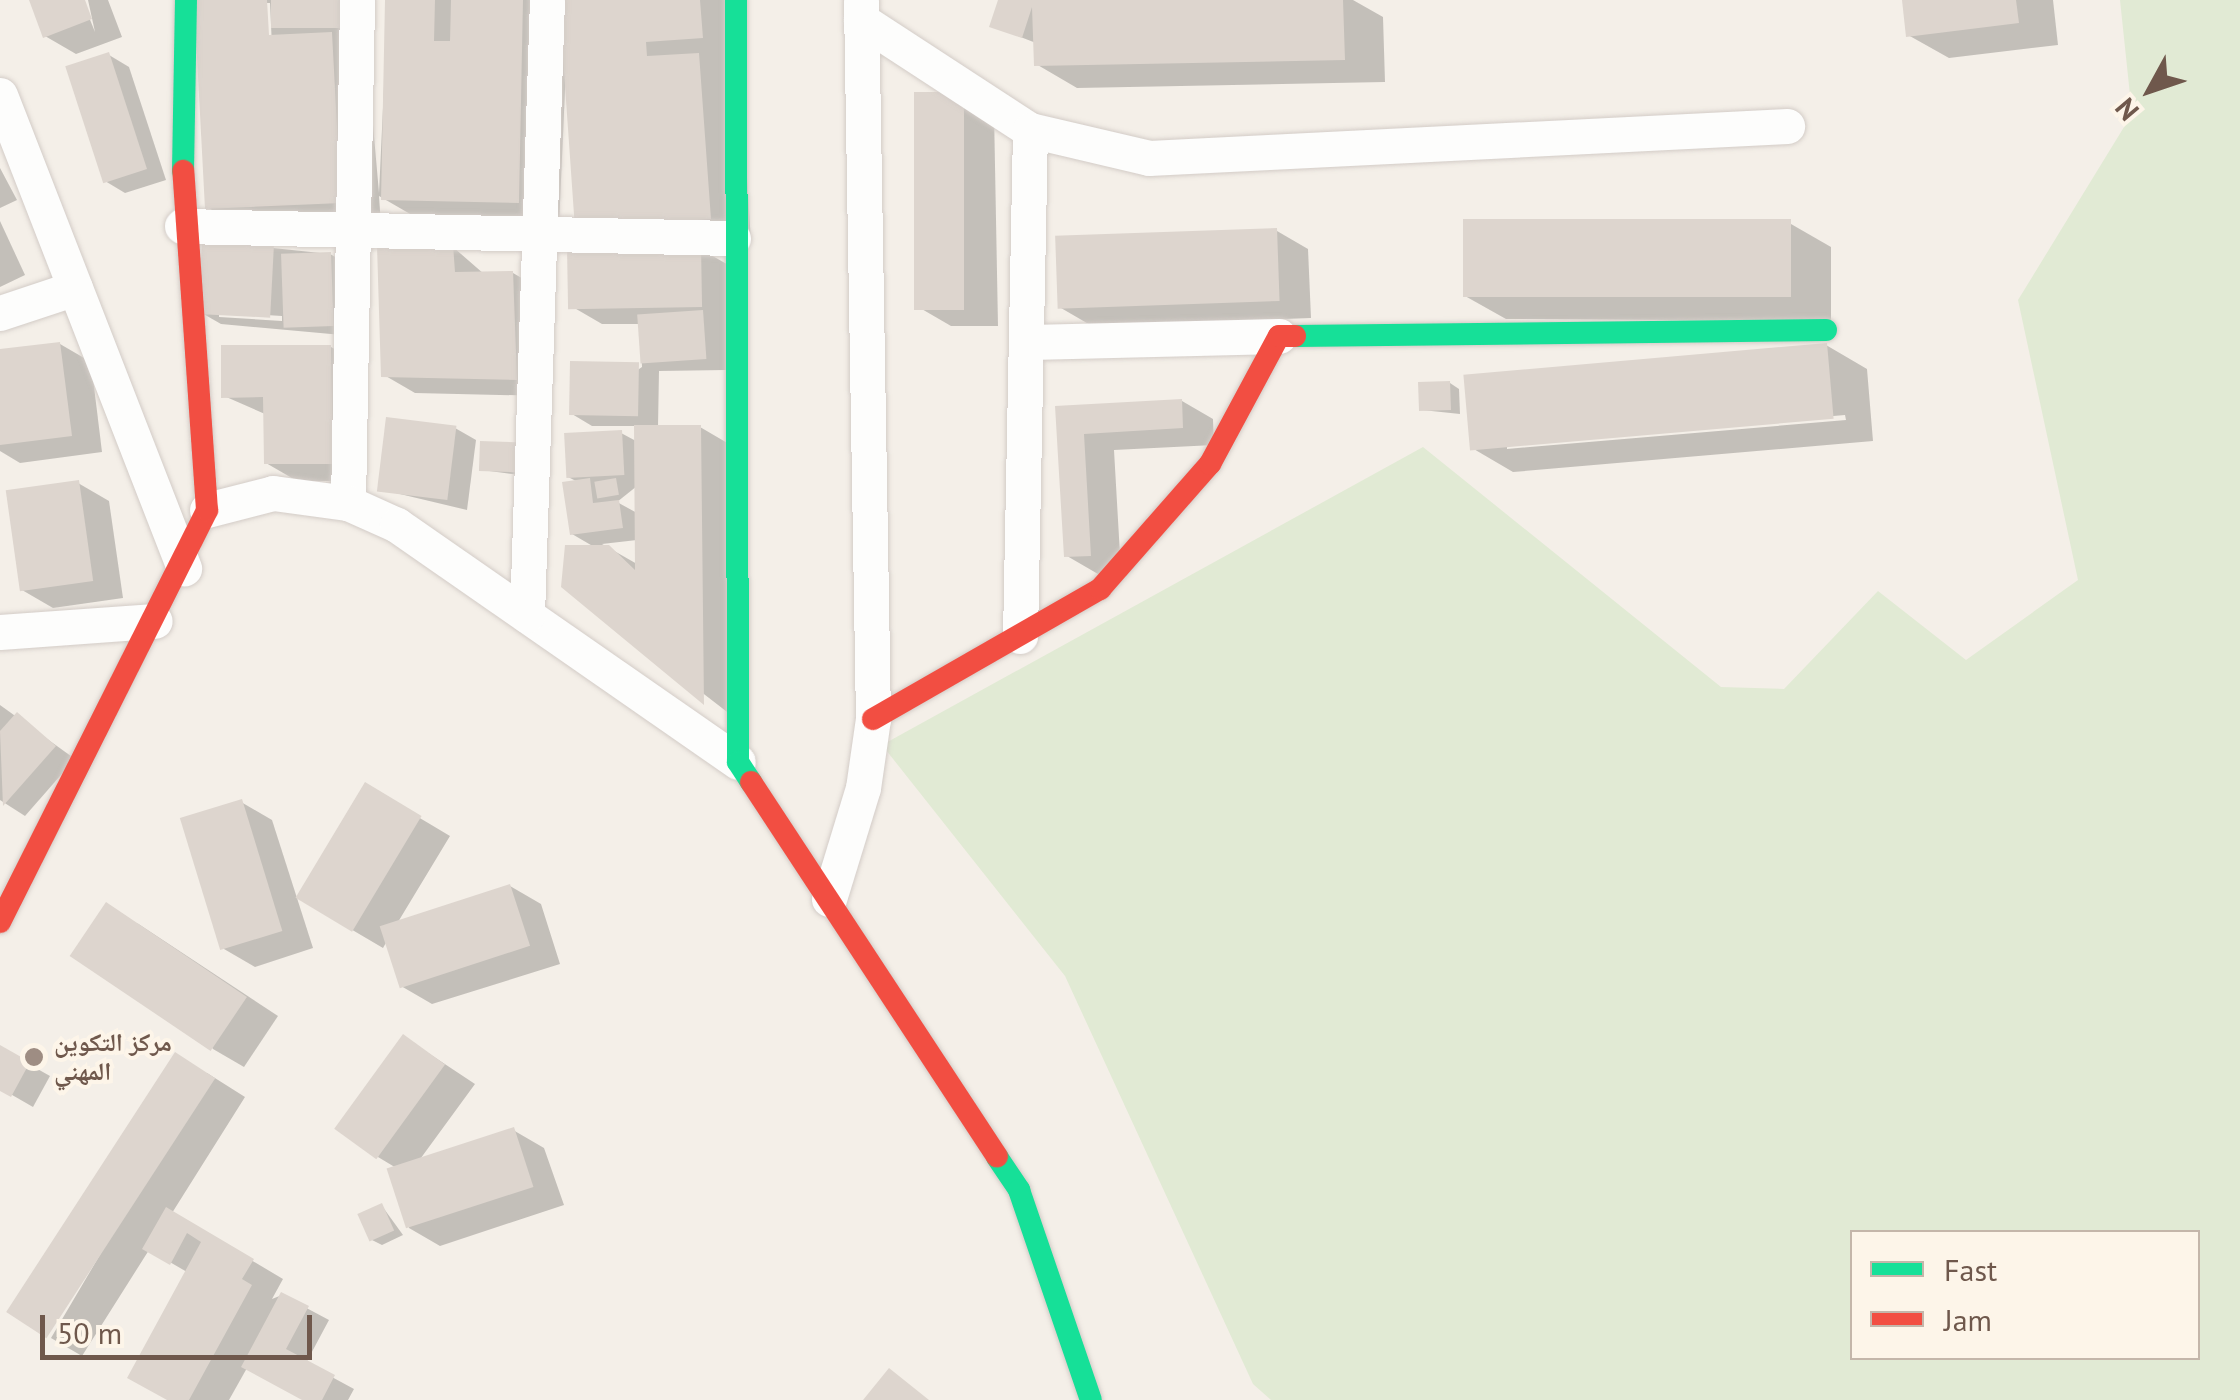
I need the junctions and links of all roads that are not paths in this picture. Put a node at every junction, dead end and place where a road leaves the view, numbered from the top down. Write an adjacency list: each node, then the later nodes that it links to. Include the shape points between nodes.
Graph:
1 (186, 0): 9 (street)
2 (357, 0): 10 (street)
3 (547, 0): 11 (street)
4 (736, 0): 12 (street)
5 (861, 10): 8 (street); 25 (street)
6 (0, 95): 13 (street)
7 (1788, 126): 8 (street, via 1149,158)
8 (1030, 130): 17 (street)
9 (182, 226): 10 (street); 19 (street)
10 (355, 227): 11 (street); 18 (street)
11 (546, 228): 12 (street); 21 (street)
12 (733, 238): 26 (street)
13 (75, 288): 14 (street); 20 (street)
14 (0, 313)
15 (1826, 330): 16 (street)
16 (1279, 336): 17 (street); 24 (street, via 1210,464 1100,589)
17 (1030, 342): 24 (street)
18 (348, 502): 19 (street, via 274,493); 21 (street, via 397,525)
19 (207, 510): 20 (street)
20 (184, 568): 22 (street)
21 (527, 616): 26 (street)
22 (155, 622): 23 (street); 28 (street)
23 (0, 632)
24 (1020, 636): 25 (street)
25 (872, 720): 27 (street, via 863,788)
26 (738, 762): 27 (street)
27 (829, 899): 29 (street, via 1019,1190)
28 (0, 922)
29 (1091, 1400)

